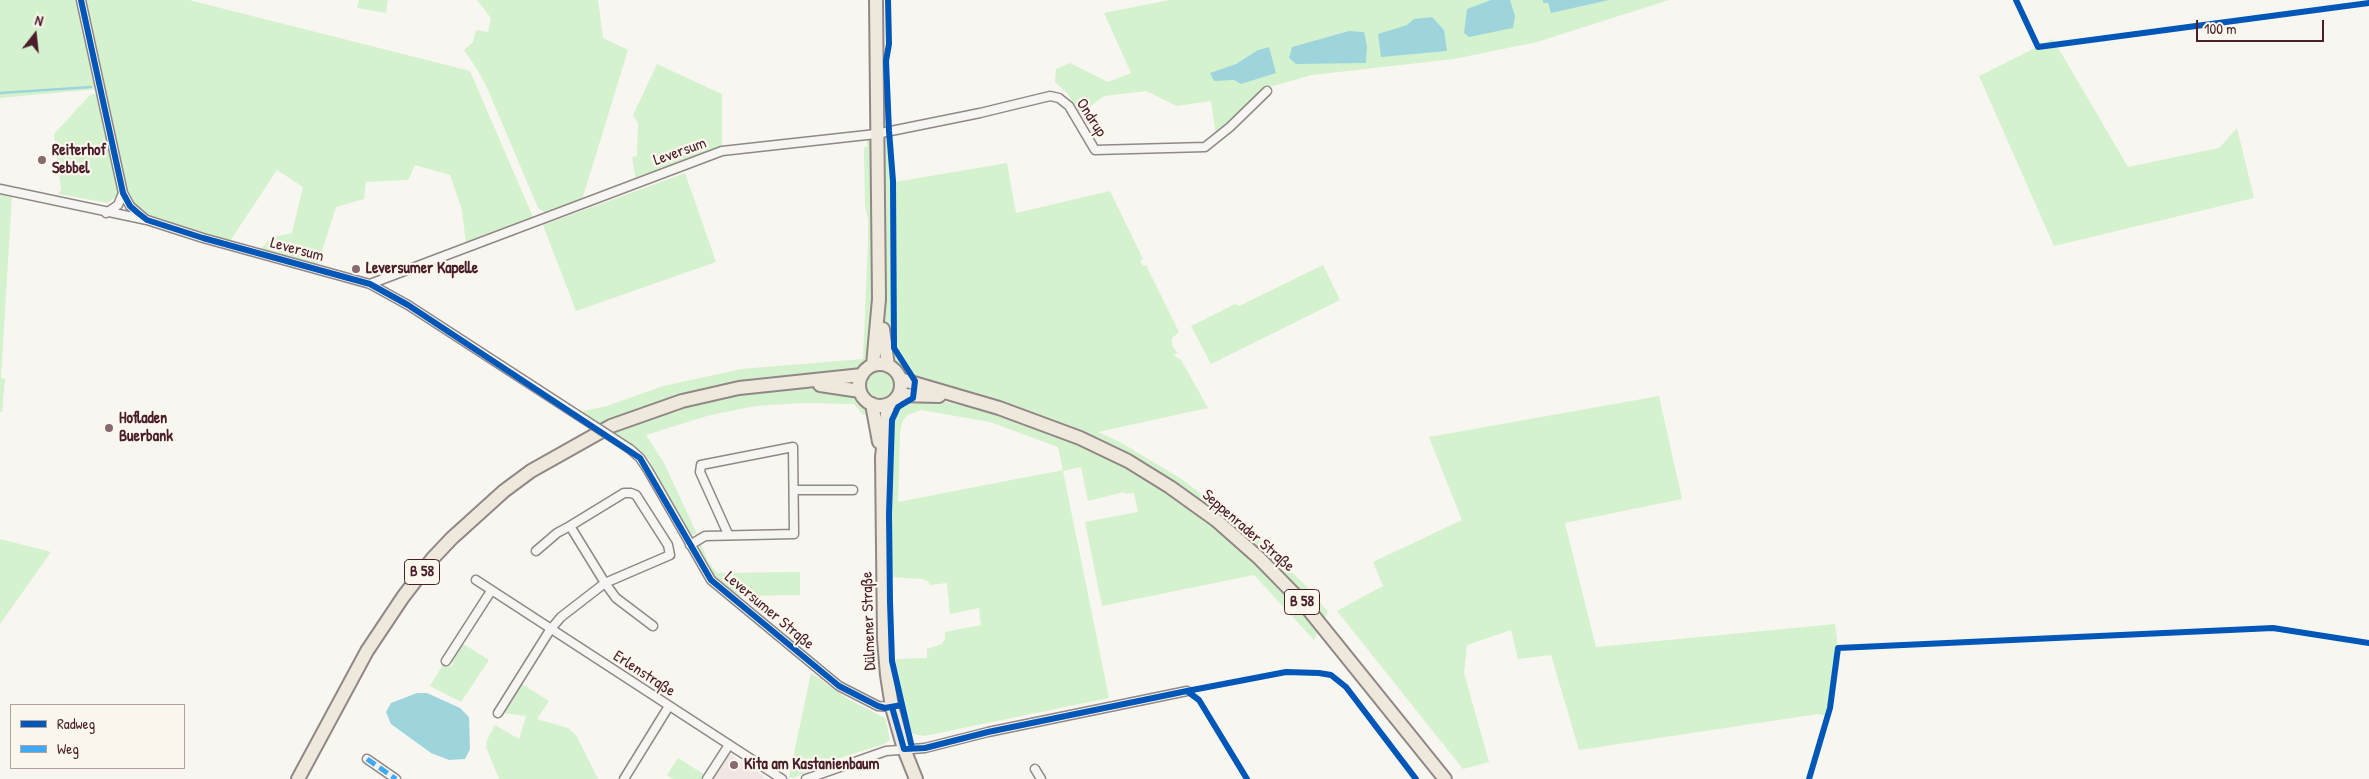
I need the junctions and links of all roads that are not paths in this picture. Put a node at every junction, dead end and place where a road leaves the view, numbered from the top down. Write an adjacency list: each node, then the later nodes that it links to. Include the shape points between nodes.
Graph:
1 (81, 0): 6 (street, Leversum)
2 (876, 0): 4 (main road)
3 (1267, 91): 4 (street, Ondrup, via 1205,147 1095,150 1069,106 1050,96)
4 (876, 134): 9 (street, Leversum, via 722,151); 12 (main road)
5 (0, 189): 7 (street, Leversum)
6 (123, 193): 7 (street, via 118,205); 8 (street, Leversum, via 130,206)
7 (106, 212): 8 (street, Leversum)
8 (147, 220): 10 (street, Leversum)
9 (391, 276): 10 (street, Leversum); 11 (street)
10 (370, 284): 11 (street, Leversum)
11 (388, 293): 23 (street, Leversum, bridge)
12 (879, 299): 13 (main road); 14 (main road)
13 (873, 365): 14 (main road); 15 (main road)
14 (888, 366): 16 (main road, via 897,372)
15 (862, 375): 17 (main road, B 58); 18 (main road)
16 (900, 379): 19 (main road); 20 (main road, Seppenrader Straße / B 58)
17 (790, 382): 18 (main road, B 58); 45 (main road, B 58, via 739,388 689,399 612,426 546,461 504,491 433,558 385,622 336,705)
18 (860, 391): 21 (main road)
19 (898, 395): 20 (main road, Seppenrader Straße / B 58); 22 (main road)
20 (964, 398): 53 (main road, Seppenrader Straße / B 58, via 1036,420 1128,461 1216,520 1304,604)
21 (872, 404): 22 (main road); 24 (main road, Dülmener Straße)
22 (888, 405): 24 (main road, Dülmener Straße)
23 (630, 449): 29 (street, Leversumer Straße, via 648,470)
24 (882, 457): 39 (main road, Dülmener Straße, via 884,639)
25 (794, 490): 26 (street); 28 (street, via 794,534); 28 (street, via 793,447 701,465 700,472)
26 (853, 490)
27 (570, 526): 30 (street); 32 (street); 32 (street, via 624,493 631,493 636,495 668,545 670,555)
28 (728, 534): 29 (street, via 705,536)
29 (690, 544): 39 (street, Leversumer Straße, via 711,580 809,662 839,686 878,706)
30 (536, 552)
31 (476, 580): 33 (street, Erlenstraße)
32 (604, 583): 34 (street, via 616,598); 35 (street)
33 (491, 591): 35 (street, Erlenstraße); 36 (street)
34 (652, 626)
35 (550, 630): 38 (street, Erlenstraße); 40 (street)
36 (446, 661)
37 (1187, 691): 42 (street, via 925,748)
38 (669, 706): 41 (street, Erlenstraße); 47 (street)
39 (892, 707): 42 (main road, Dülmener Straße)
40 (498, 713)
41 (729, 745): 48 (street); 49 (street, Erlenstraße)
42 (904, 749): 50 (street, via 886,751); 51 (main road, Dülmener Straße)
43 (367, 760): 46 (street)
44 (1035, 770): 52 (street)
45 (298, 779)
46 (396, 779)
47 (624, 779)
48 (707, 779)
49 (782, 779)
50 (806, 779)
51 (916, 779)
52 (1041, 779)
53 (1445, 779)

